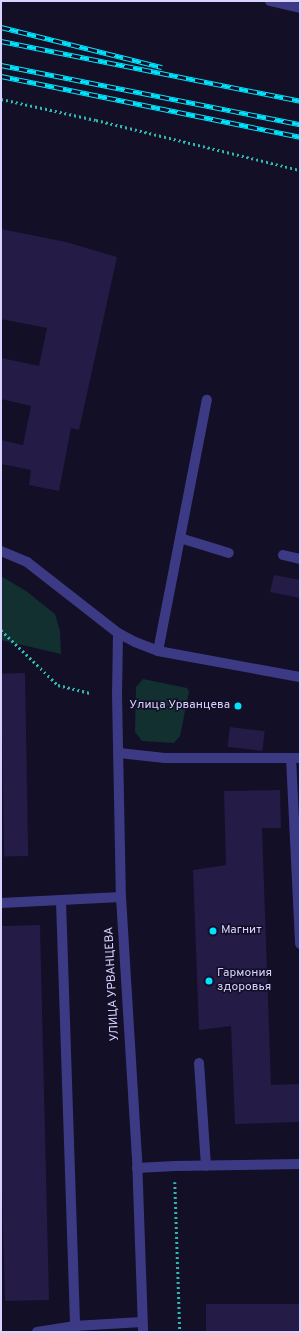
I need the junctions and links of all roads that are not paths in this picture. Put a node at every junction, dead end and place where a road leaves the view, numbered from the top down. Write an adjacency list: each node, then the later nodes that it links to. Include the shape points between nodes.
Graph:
1 (270, 1): 2 (street)
2 (300, 8)
3 (207, 400): 4 (street)
4 (180, 538): 6 (street); 10 (street)
5 (1, 551): 9 (street, via 27,562)
6 (229, 553)
7 (283, 555): 8 (street)
8 (300, 559)
9 (118, 633): 10 (street); 12 (street, УЛИЦА УРВАНЦЕВА)
10 (158, 651): 11 (street)
11 (300, 677)
12 (119, 753): 13 (street, via 165,758); 14 (street, УЛИЦА УРВАНЦЕВА)
13 (296, 758): 17 (street)
14 (121, 897): 15 (street); 21 (street, УЛИЦА УРВАНЦЕВА)
15 (61, 901): 16 (street); 23 (street)
16 (1, 903)
17 (300, 944)
18 (199, 1063): 20 (street)
19 (300, 1164): 20 (street)
20 (206, 1166): 21 (street)
21 (137, 1168): 22 (street, УЛИЦА УРВАНЦЕВА)
22 (142, 1327): 23 (street)
23 (75, 1329): 24 (street)
24 (37, 1332)

